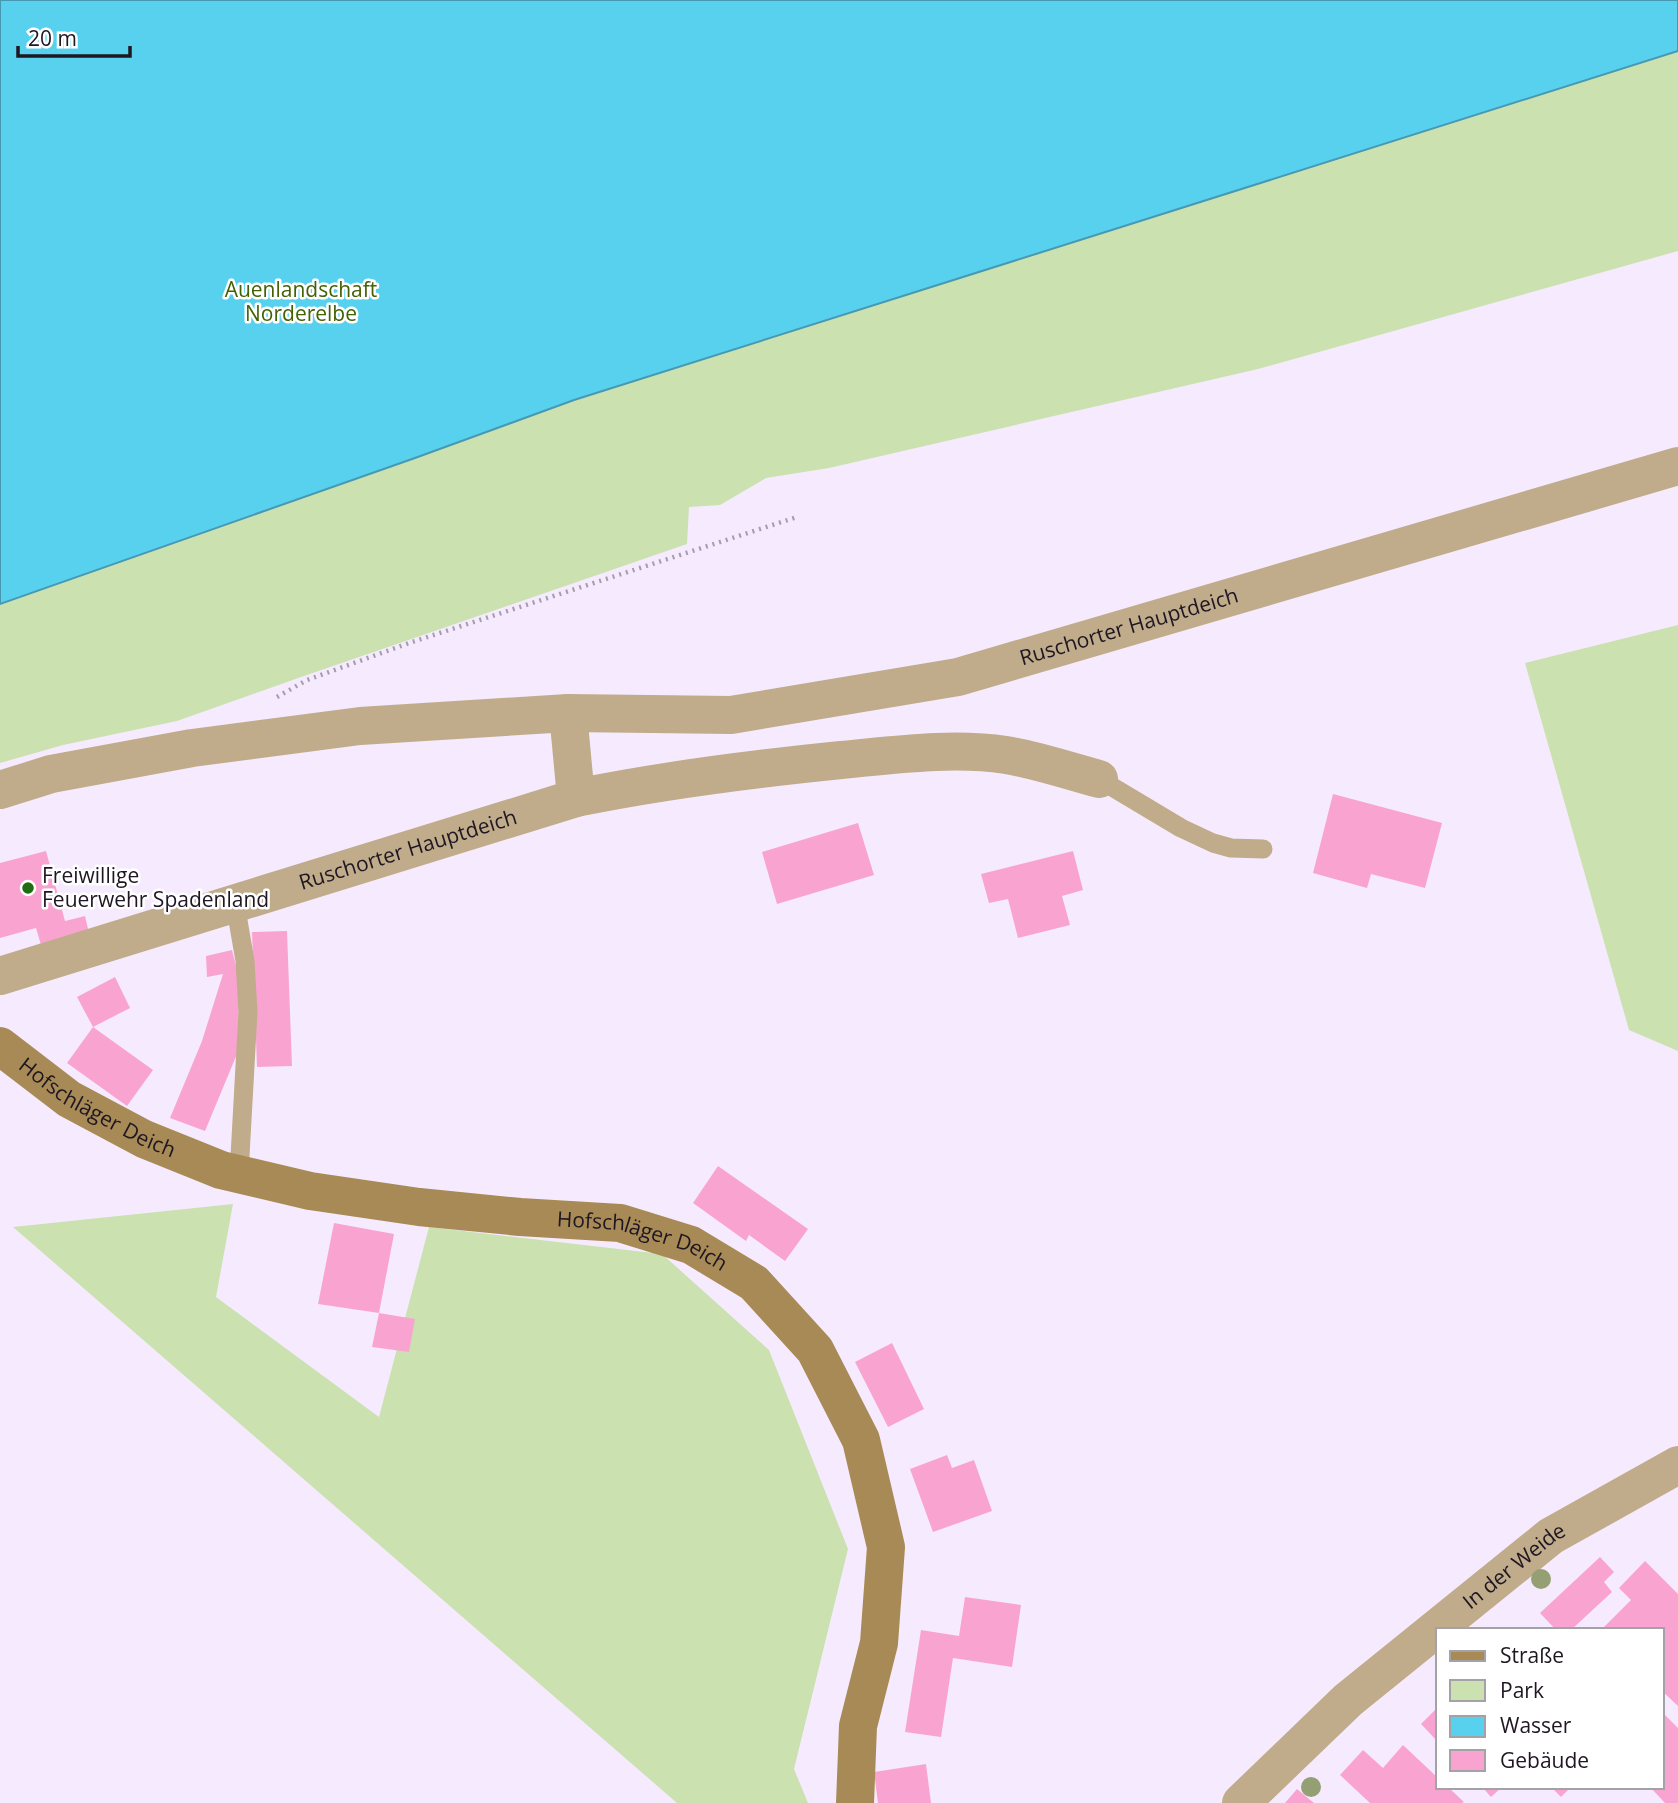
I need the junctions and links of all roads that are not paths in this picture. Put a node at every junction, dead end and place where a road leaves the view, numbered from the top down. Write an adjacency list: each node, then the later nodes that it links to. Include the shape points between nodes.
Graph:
1 (1678, 466): 2 (street, Ruschorter Hauptdeich, via 958,677 732,715)
2 (568, 713): 4 (street, Ruschorter Hauptdeich, via 360,726 192,748 51,774); 5 (street)
3 (1099, 779): 5 (street, Ruschorter Hauptdeich, via 1006,755 957,752 731,772); 6 (lane, via 1213,843)
4 (0, 790)
5 (576, 798): 7 (street, Ruschorter Hauptdeich)
6 (1263, 849)
7 (235, 903): 8 (street, Ruschorter Hauptdeich); 10 (lane, via 248,1012)
8 (0, 976)
9 (0, 1046): 10 (street, Hofschläger Deich, via 69,1099 144,1139)
10 (239, 1174): 14 (street, Hofschläger Deich, via 310,1191 419,1207 620,1223 691,1245 754,1283 815,1350 861,1440 886,1547 879,1643 858,1726)
11 (1678, 1465): 12 (street, In der Weide, via 1551,1536)
12 (1437, 1628)
13 (1436, 1629): 15 (street, In der Weide, via 1348,1700)
14 (855, 1803)
15 (1241, 1803)

